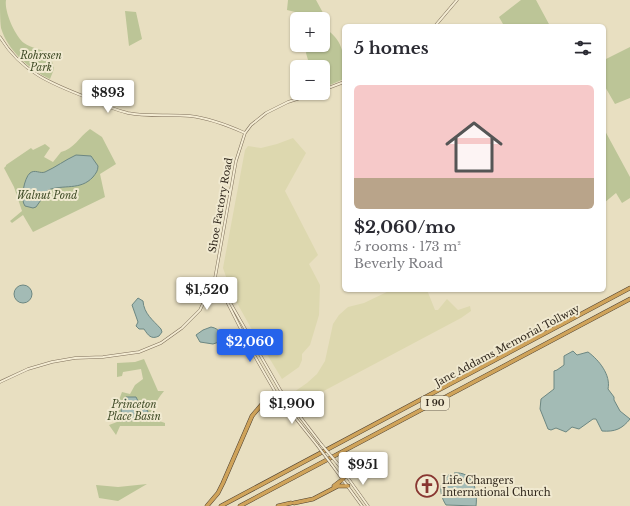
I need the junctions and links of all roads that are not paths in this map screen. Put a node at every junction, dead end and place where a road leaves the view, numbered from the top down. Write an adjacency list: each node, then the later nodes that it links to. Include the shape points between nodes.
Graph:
1 (457, 0): 2 (street)
2 (437, 24)
3 (0, 37): 7 (street, via 22,65 41,78 103,105 129,114 190,116 215,120)
4 (342, 83): 5 (street)
5 (330, 87)
6 (294, 100): 7 (street, Shoe Factory Road, via 266,113)
7 (245, 133): 8 (street, Shoe Factory Road, via 236,161)
8 (215, 278): 10 (street); 12 (street, Shoe Factory Road, via 200,310 182,328 161,343 139,352 52,362 28,369)
9 (630, 288): 20 (highway, Jane Addams Memorial Tollway / I 90)
10 (224, 294): 13 (street); 14 (street, via 253,353)
11 (630, 299): 21 (highway, Jane Addams Memorial Tollway / I 90)
12 (0, 382)
13 (282, 393): 14 (highway); 15 (street, bridge)
14 (278, 395): 16 (street, bridge); 19 (highway, via 263,403 252,416 223,483)
15 (345, 474): 16 (highway); 24 (street)
16 (343, 479): 17 (street); 18 (highway)
17 (348, 486): 18 (highway, via 338,486); 23 (street)
18 (325, 493): 22 (highway, via 313,499)
19 (207, 506)
20 (221, 506)
21 (240, 506)
22 (278, 506)
23 (362, 506)
24 (368, 506)

